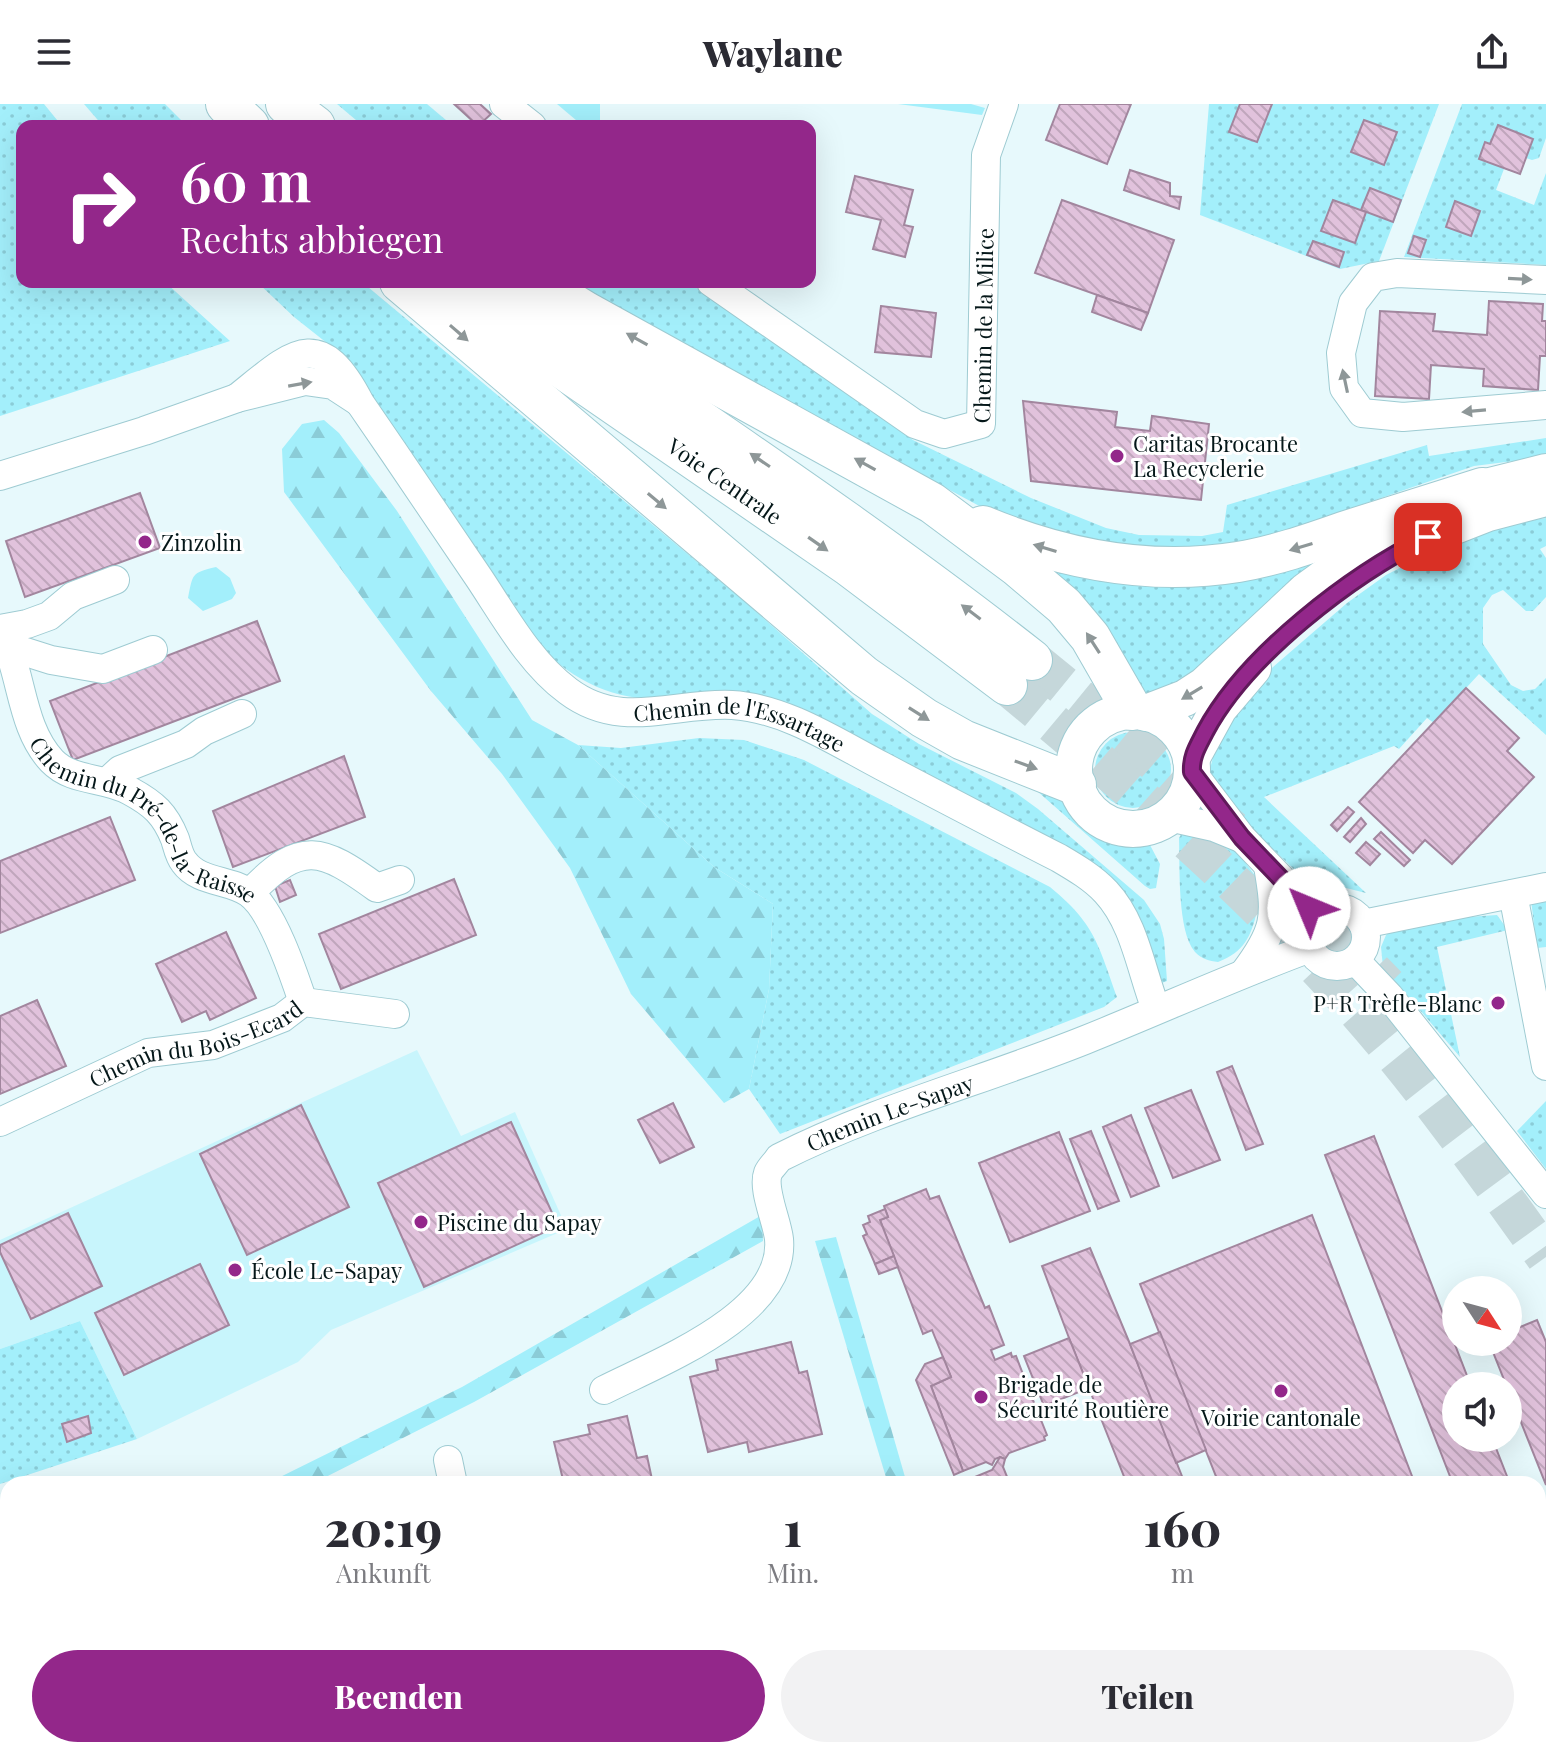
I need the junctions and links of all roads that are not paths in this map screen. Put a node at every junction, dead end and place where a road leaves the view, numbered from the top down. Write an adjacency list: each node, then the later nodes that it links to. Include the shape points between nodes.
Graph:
1 (211, 104): 7 (highway)
2 (226, 104): 8 (highway)
3 (276, 104): 9 (highway)
4 (286, 104): 10 (highway)
5 (504, 104): 11 (street)
6 (1004, 104): 17 (street, Chemin de la Milice, via 986,155 981,424 944,434 915,424)
7 (226, 120)
8 (243, 120)
9 (293, 120)
10 (307, 120)
11 (524, 120)
12 (1546, 280): 18 (street, one-way to 12, via 1403,417 1362,413 1344,388 1341,353 1353,303 1373,277 1397,273)
13 (407, 288): 30 (highway, one-way to 30, via 864,676 963,740)
14 (446, 288): 15 (highway, Voie Centrale, one-way to 15, via 838,558 1020,673 851,524)
15 (508, 288)
16 (548, 288): 22 (highway, one-way to 16)
17 (720, 288)
18 (1546, 405)
19 (1546, 472): 21 (main road)
20 (0, 476): 44 (street, Chemin de l'Essartage, via 237,398 305,381 333,385 360,403 527,648 568,691 602,709 627,714 732,705 756,708 806,727 1059,858 1107,892 1124,918)
21 (1522, 499): 22 (highway, one-way to 22, via 1274,554 1177,567 1109,563 1049,549); 26 (main road, one-way to 26, via 1418,518 1353,556 1290,605 1205,685 1185,698); 28 (main road, via 1428,537 1337,593 1232,690)
22 (932, 503): 26 (highway, one-way to 22, via 1064,606)
23 (115, 580): 24 (street, via 73,596 49,616)
24 (3, 636): 25 (street, via 51,660 103,669); 29 (street, Chemin du Pré-de-la-Raisse, via 42,749 70,774)
25 (153, 650)
26 (1139, 712): 28 (main road, via 1174,728); 30 (main road, via 1110,716 1085,734 1076,754)
27 (242, 714): 29 (street, via 120,770)
28 (1192, 765): 31 (main road, via 1183,802); 32 (street)
29 (107, 782): 36 (street, Chemin du Pré-de-la-Raisse, via 128,789 167,818 184,862 204,877)
30 (1076, 785): 31 (main road, via 1094,815 1115,827 1145,827)
31 (1169, 817): 32 (street)
32 (1242, 838): 33 (street)
33 (1268, 866): 38 (street); 42 (street, via 1274,920)
34 (400, 880): 36 (street, via 377,888 341,862 319,855 295,857)
35 (1546, 887): 37 (street)
36 (250, 893): 43 (street, Chemin du Pré-de-la-Raisse, via 287,953)
37 (1513, 894): 39 (street); 46 (street)
38 (1317, 916): 39 (street, via 1337,907 1357,915); 40 (street, via 1308,931)
39 (1363, 924): 41 (street, via 1366,944)
40 (1310, 948): 41 (street, via 1329,965); 42 (street, Chemin Le-Sapay)
41 (1355, 960): 48 (street)
42 (1244, 973): 44 (street, Chemin Le-Sapay)
43 (303, 1002): 45 (street, Chemin du Bois-Ecard); 47 (street, Chemin du Bois-Ecard, via 282,1018 213,1045 148,1053)
44 (1156, 1009): 49 (street, Chemin Le-Sapay, via 779,1158 768,1171 767,1183 778,1259 760,1294 716,1330)
45 (395, 1014)
46 (1546, 1066)
47 (0, 1122)
48 (1546, 1194)
49 (604, 1390)

